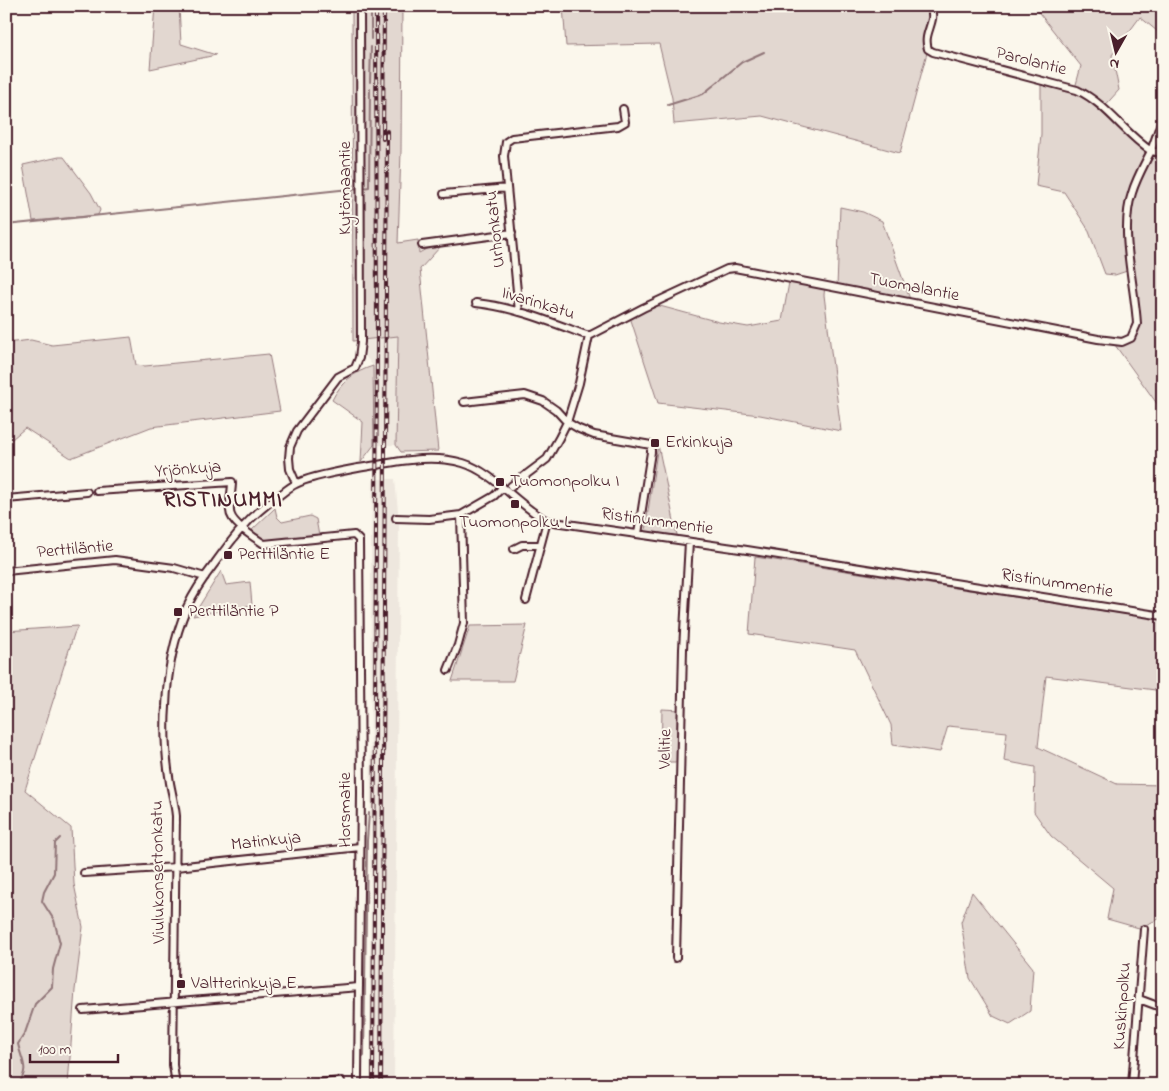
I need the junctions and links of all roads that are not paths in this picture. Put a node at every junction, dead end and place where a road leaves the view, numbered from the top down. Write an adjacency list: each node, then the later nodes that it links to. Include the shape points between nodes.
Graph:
1 (360, 6): 16 (street, Kytömaantie, via 359,358 355,368 338,377 297,431 289,458)
2 (931, 6): 5 (street, Parolantie, via 932,19 926,37 928,49 1088,95)
3 (623, 109): 7 (street, Urhonkatu, via 625,122 618,126 512,138 506,142)
4 (1163, 117): 5 (street, Tuomalantie)
5 (1151, 151): 6 (street); 13 (street, Tuomalantie, via 1132,194 1128,212 1137,324 1131,338 1122,342 735,268)
6 (1163, 153)
7 (507, 188): 8 (street); 9 (street, Urhonkatu)
8 (444, 194)
9 (512, 233): 10 (street); 12 (street, Urhonkatu)
10 (422, 245)
11 (476, 303): 12 (street, Iivarinkatu)
12 (519, 312): 13 (street, Iivarinkatu)
13 (589, 336): 15 (street)
14 (464, 402): 15 (street, via 525,395 543,400)
15 (567, 422): 17 (street, via 547,459); 26 (street, via 594,435 651,445)
16 (296, 483): 18 (street, Ristinummentie, via 424,458 465,464); 25 (street, Ristinummentie)
17 (511, 486)
18 (502, 488): 22 (street); 24 (street, Ristinummentie)
19 (97, 491): 25 (street, Yrjönkuja, via 232,482 230,514)
20 (87, 492): 21 (street)
21 (6, 500)
22 (461, 515): 23 (street, via 429,519); 34 (street, via 464,623)
23 (396, 518)
24 (547, 521): 26 (street, Ristinummentie); 28 (street)
25 (241, 527): 31 (street, Ristinummentie); 35 (street, Horsmatie, via 264,544 354,535 359,540)
26 (638, 534): 27 (street, Ristinummentie)
27 (689, 542): 33 (street, Ristinummentie); 39 (street, Velitie, via 682,649)
28 (539, 545): 29 (street); 32 (street)
29 (514, 549)
30 (6, 571): 31 (street, Perttiläntie, via 115,560 174,568)
31 (205, 577): 36 (street, Viulukonsertonkatu, via 187,607 179,631 166,708 168,765 176,816)
32 (526, 600)
33 (1163, 616)
34 (448, 670)
35 (360, 847): 36 (street, Matinkuja); 40 (street, Horsmatie)
36 (176, 867): 37 (street, Matinkuja); 42 (street, Viulukonsertonkatu)
37 (84, 873)
38 (1144, 929): 41 (street, Kuskinpolku)
39 (676, 958)
40 (359, 986): 42 (street); 45 (street, Horsmatie)
41 (1139, 1000): 43 (street); 49 (street, Kuskinpolku)
42 (174, 1004): 44 (street); 47 (street, Viulukonsertonkatu, via 173,1065)
43 (1163, 1008)
44 (83, 1010)
45 (358, 1079)
46 (341, 1081): 48 (street)
47 (176, 1085)
48 (302, 1085)
49 (1132, 1085)

